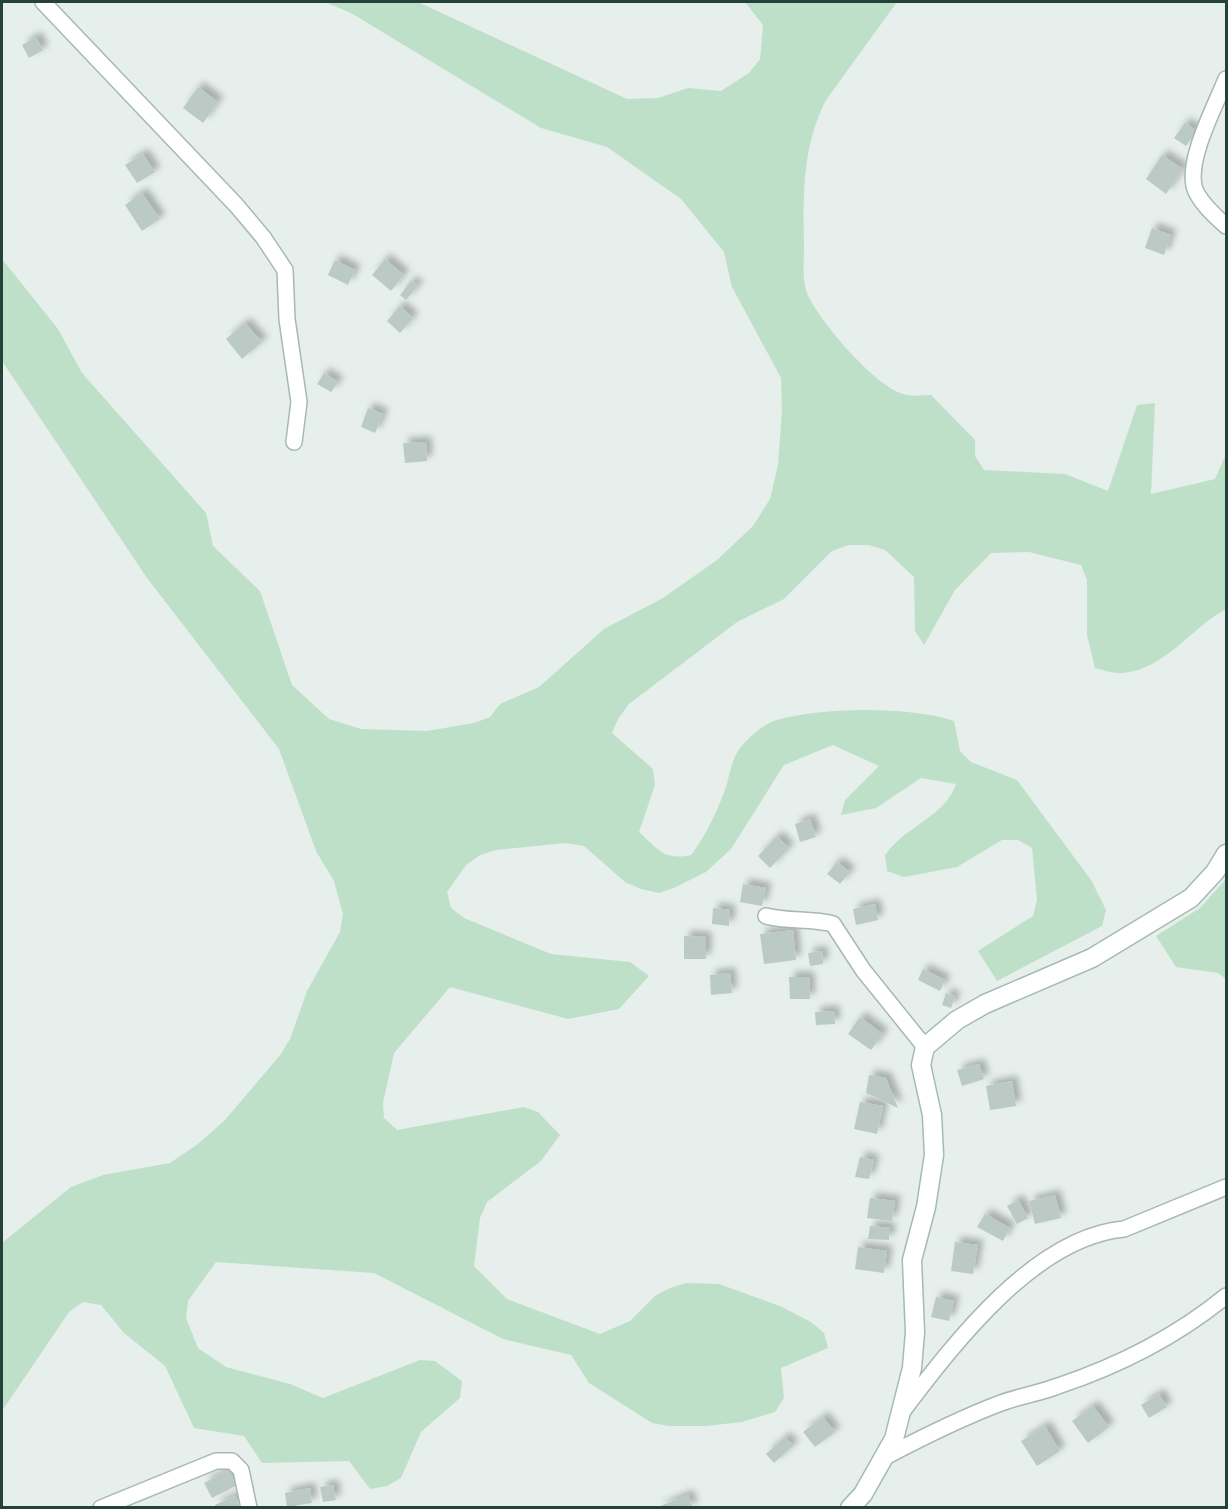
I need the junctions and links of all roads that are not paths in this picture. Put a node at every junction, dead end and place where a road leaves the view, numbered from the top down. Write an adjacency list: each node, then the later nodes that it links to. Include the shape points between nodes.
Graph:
1 (43, 2): 4 (street, via 236,205 285,270 287,319 299,402)
2 (1227, 79): 3 (street, via 1198,148 1194,172 1194,188)
3 (1227, 226)
4 (294, 442)
5 (1227, 854): 7 (street, via 1191,898 1092,958 985,1004 957,1020)
6 (766, 916): 7 (street, via 834,924 863,970)
7 (925, 1047): 10 (street, via 921,1065 932,1115 934,1155 912,1260 915,1332 912,1368)
8 (1227, 1187): 10 (street, via 1124,1229 1069,1244 1046,1260 976,1319)
9 (1227, 1296): 11 (street, via 1178,1330 1126,1358 936,1430)
10 (900, 1415): 11 (street)
11 (885, 1457): 14 (street)
12 (101, 1508): 13 (street, via 216,1461 232,1461 242,1470)
13 (249, 1508)
14 (850, 1508)

